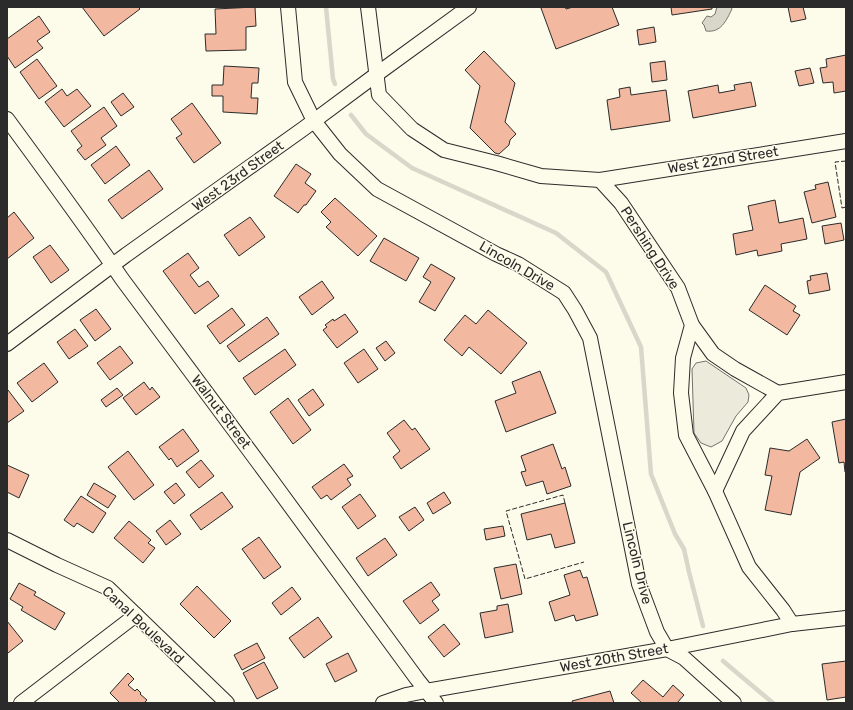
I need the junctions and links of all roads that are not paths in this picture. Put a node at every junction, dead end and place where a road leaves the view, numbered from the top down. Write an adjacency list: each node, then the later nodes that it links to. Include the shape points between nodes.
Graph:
1 (288, 7): 6 (street, Lincoln Drive, via 295,82)
2 (368, 7): 4 (street)
3 (469, 7): 4 (street, West 23rd Street)
4 (377, 74): 6 (street, West 23rd Street); 8 (street, via 380,95 412,129 444,150 541,176)
5 (7, 119): 9 (street, Walnut Street)
6 (314, 120): 9 (street, West 23rd Street); 19 (street, Lincoln Drive, via 340,154 377,189 518,264 564,293 590,338 639,584 657,632)
7 (846, 141): 8 (street, West 22nd Street)
8 (600, 180): 10 (street, Pershing Drive, via 621,203 678,288)
9 (113, 266): 11 (street, West 23rd Street); 20 (street, Walnut Street)
10 (692, 325): 13 (street, Pershing Drive, via 713,354); 14 (street, via 683,358 681,393 686,435)
11 (7, 344)
12 (846, 382): 13 (street)
13 (778, 393): 14 (street, via 743,431)
14 (715, 491): 18 (street, via 749,567)
15 (7, 540): 16 (street, Canal Boulevard, via 57,566 108,588)
16 (136, 615): 21 (street); 22 (street, Canal Boulevard)
17 (846, 618): 18 (street, West 20th Street)
18 (792, 624): 19 (street, West 20th Street)
19 (667, 650): 20 (street, West 20th Street); 25 (street, via 684,658)
20 (426, 691): 23 (street, West 20th Street); 24 (street, Walnut Street)
21 (21, 703)
22 (227, 703)
23 (383, 703)
24 (436, 703)
25 (734, 703)

